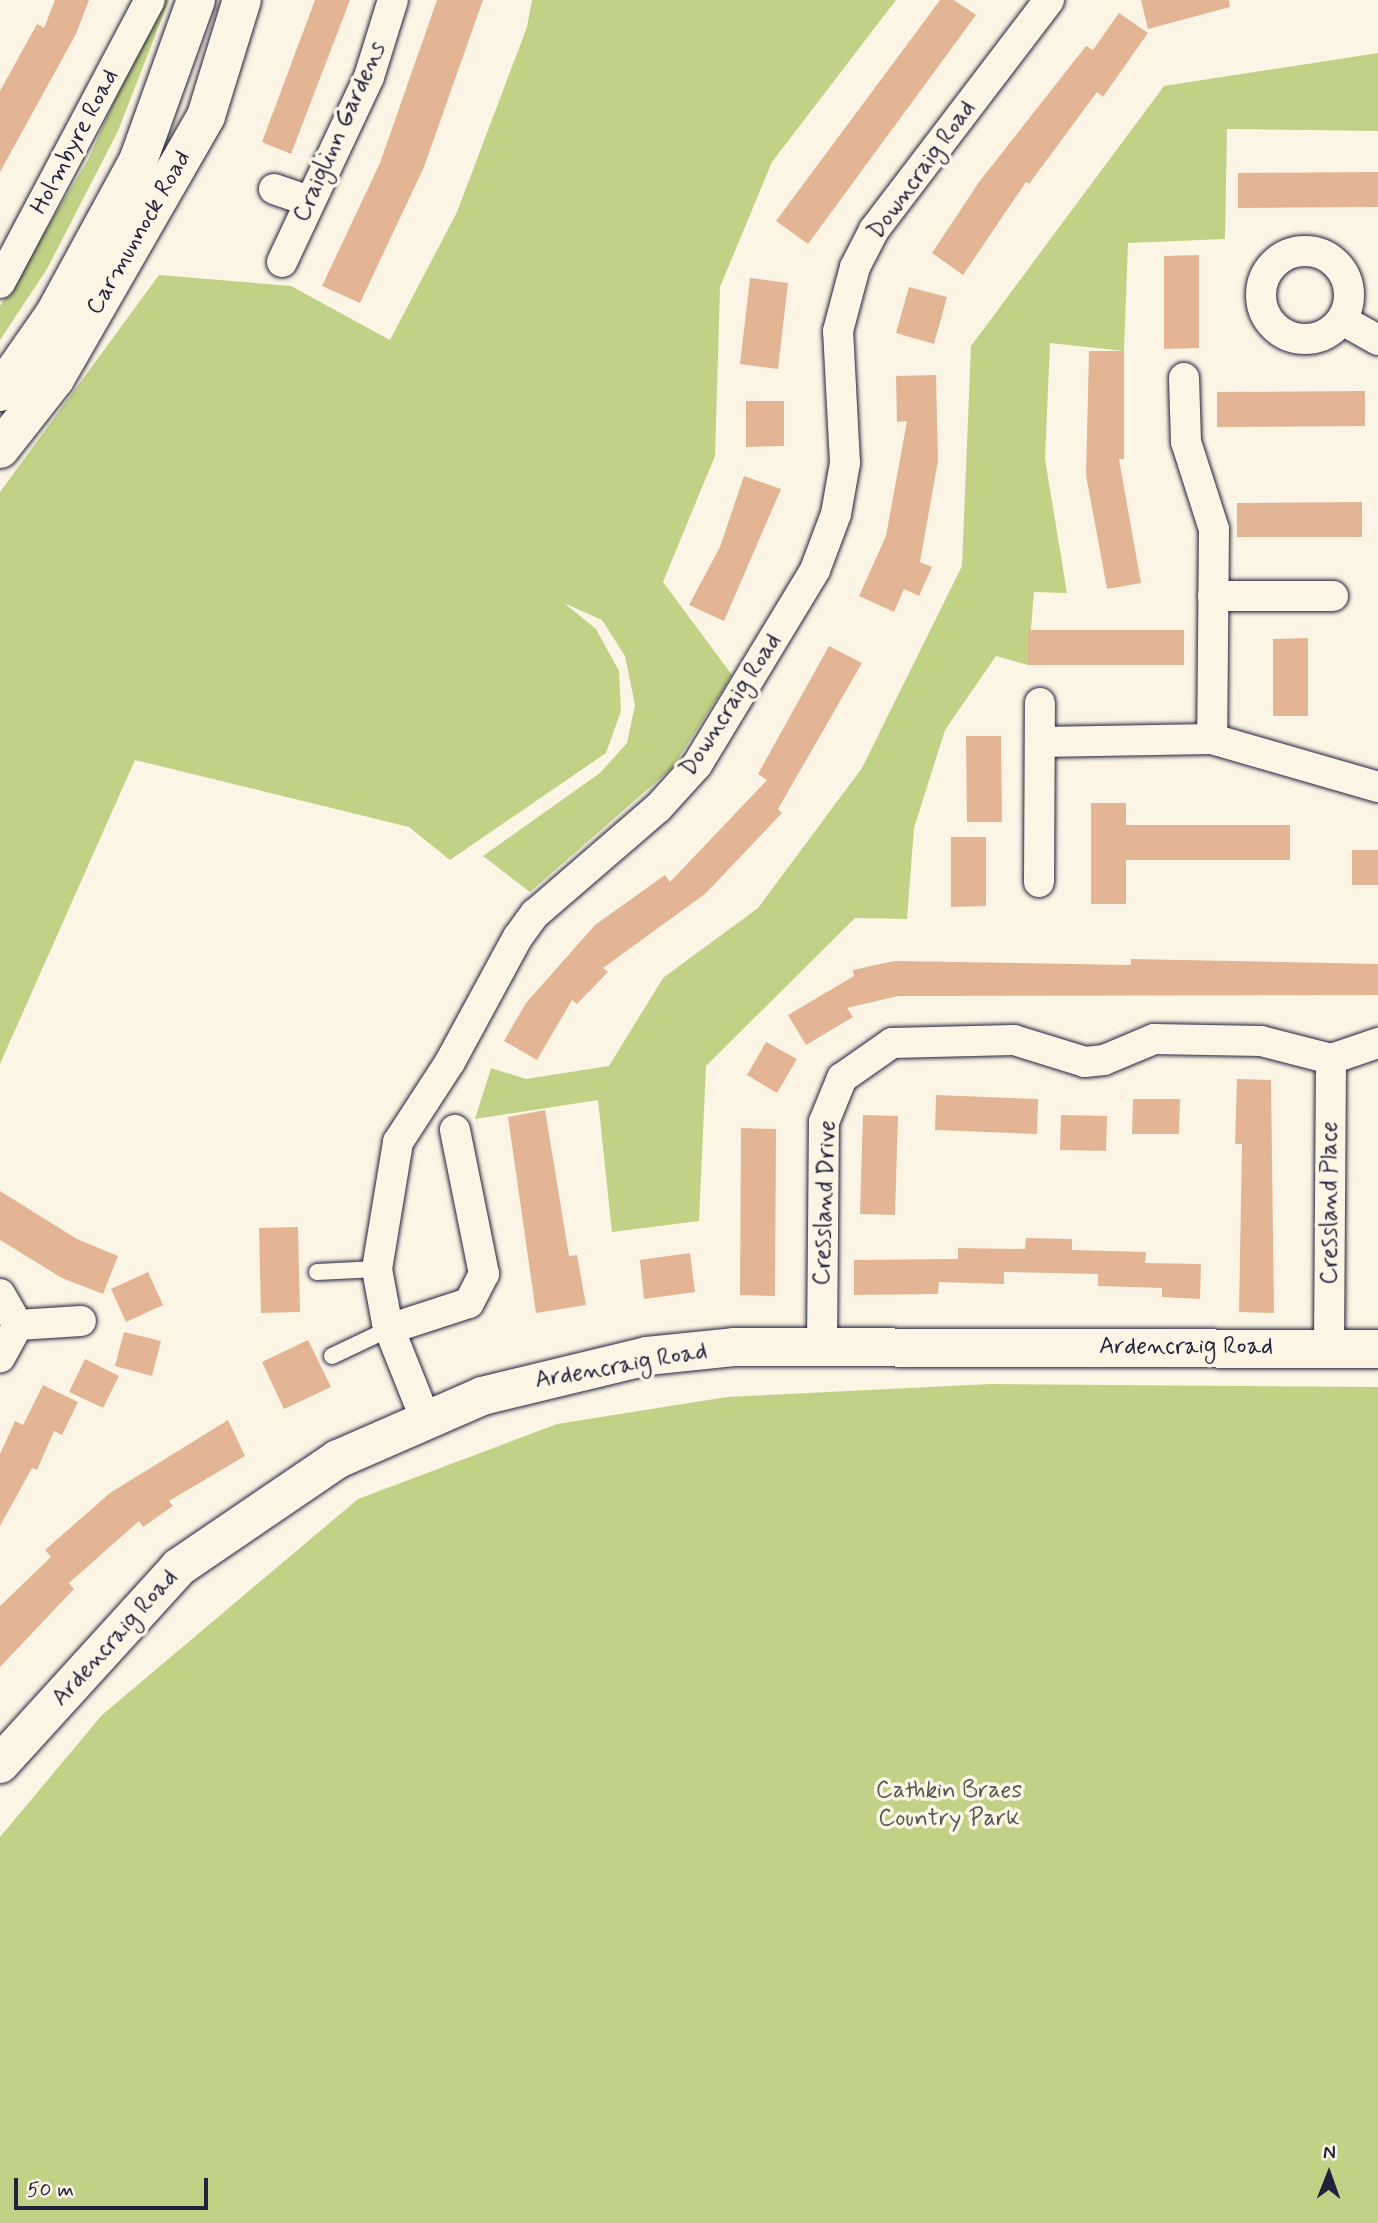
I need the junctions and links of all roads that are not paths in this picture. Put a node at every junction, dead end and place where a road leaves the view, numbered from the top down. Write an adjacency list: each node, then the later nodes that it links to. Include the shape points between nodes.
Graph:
1 (150, 0): 9 (street, Holmbyre Road)
2 (196, 0): 13 (street, Carmunnock Road, via 138,161 54,315)
3 (242, 0): 14 (street, Carmunnock Road, via 206,116 55,379)
4 (393, 0): 7 (street, Craiglinn Gardens, via 369,77)
5 (1049, 0): 25 (street, Downcraig Road, via 874,230 855,267 838,331 845,463 836,514 815,570 697,765 658,808 535,914 518,937 450,1062 398,1142)
6 (274, 189): 7 (street)
7 (309, 201): 8 (street, Craiglinn Gardens)
8 (282, 262)
9 (0, 283)
10 (1342, 320): 11 (street)
11 (1378, 340)
12 (1184, 378): 15 (street, via 1186,442 1213,513)
13 (0, 392)
14 (0, 449)
15 (1213, 596): 16 (street); 18 (street)
16 (1333, 596)
17 (1040, 703): 19 (street)
18 (1212, 739): 19 (street); 20 (street)
19 (1040, 742): 21 (street)
20 (1378, 787)
21 (1039, 881)
22 (1378, 1043): 23 (street)
23 (1331, 1059): 31 (street, Cressland Drive, via 1261,1041 1154,1039 1104,1060 1085,1062 1014,1040 912,1040 873,1053 842,1078 824,1122); 32 (street, Cressland Place)
24 (456, 1130): 30 (street, via 484,1274 468,1303)
25 (377, 1269): 26 (lane); 30 (street, Downcraig Road)
26 (317, 1272)
27 (0, 1294): 29 (street)
28 (81, 1321): 29 (street)
29 (19, 1325): 35 (street)
30 (389, 1329): 34 (lane); 36 (street, Downcraig Road)
31 (822, 1346): 32 (street, Ardencraig Road); 36 (street, Ardencraig Road, via 734,1347 647,1356 545,1377)
32 (1329, 1348): 33 (street, Ardencraig Road)
33 (1378, 1349)
34 (332, 1356)
35 (0, 1357)
36 (425, 1418): 37 (street, Ardencraig Road, via 338,1459 251,1513 178,1567)
37 (0, 1764)

